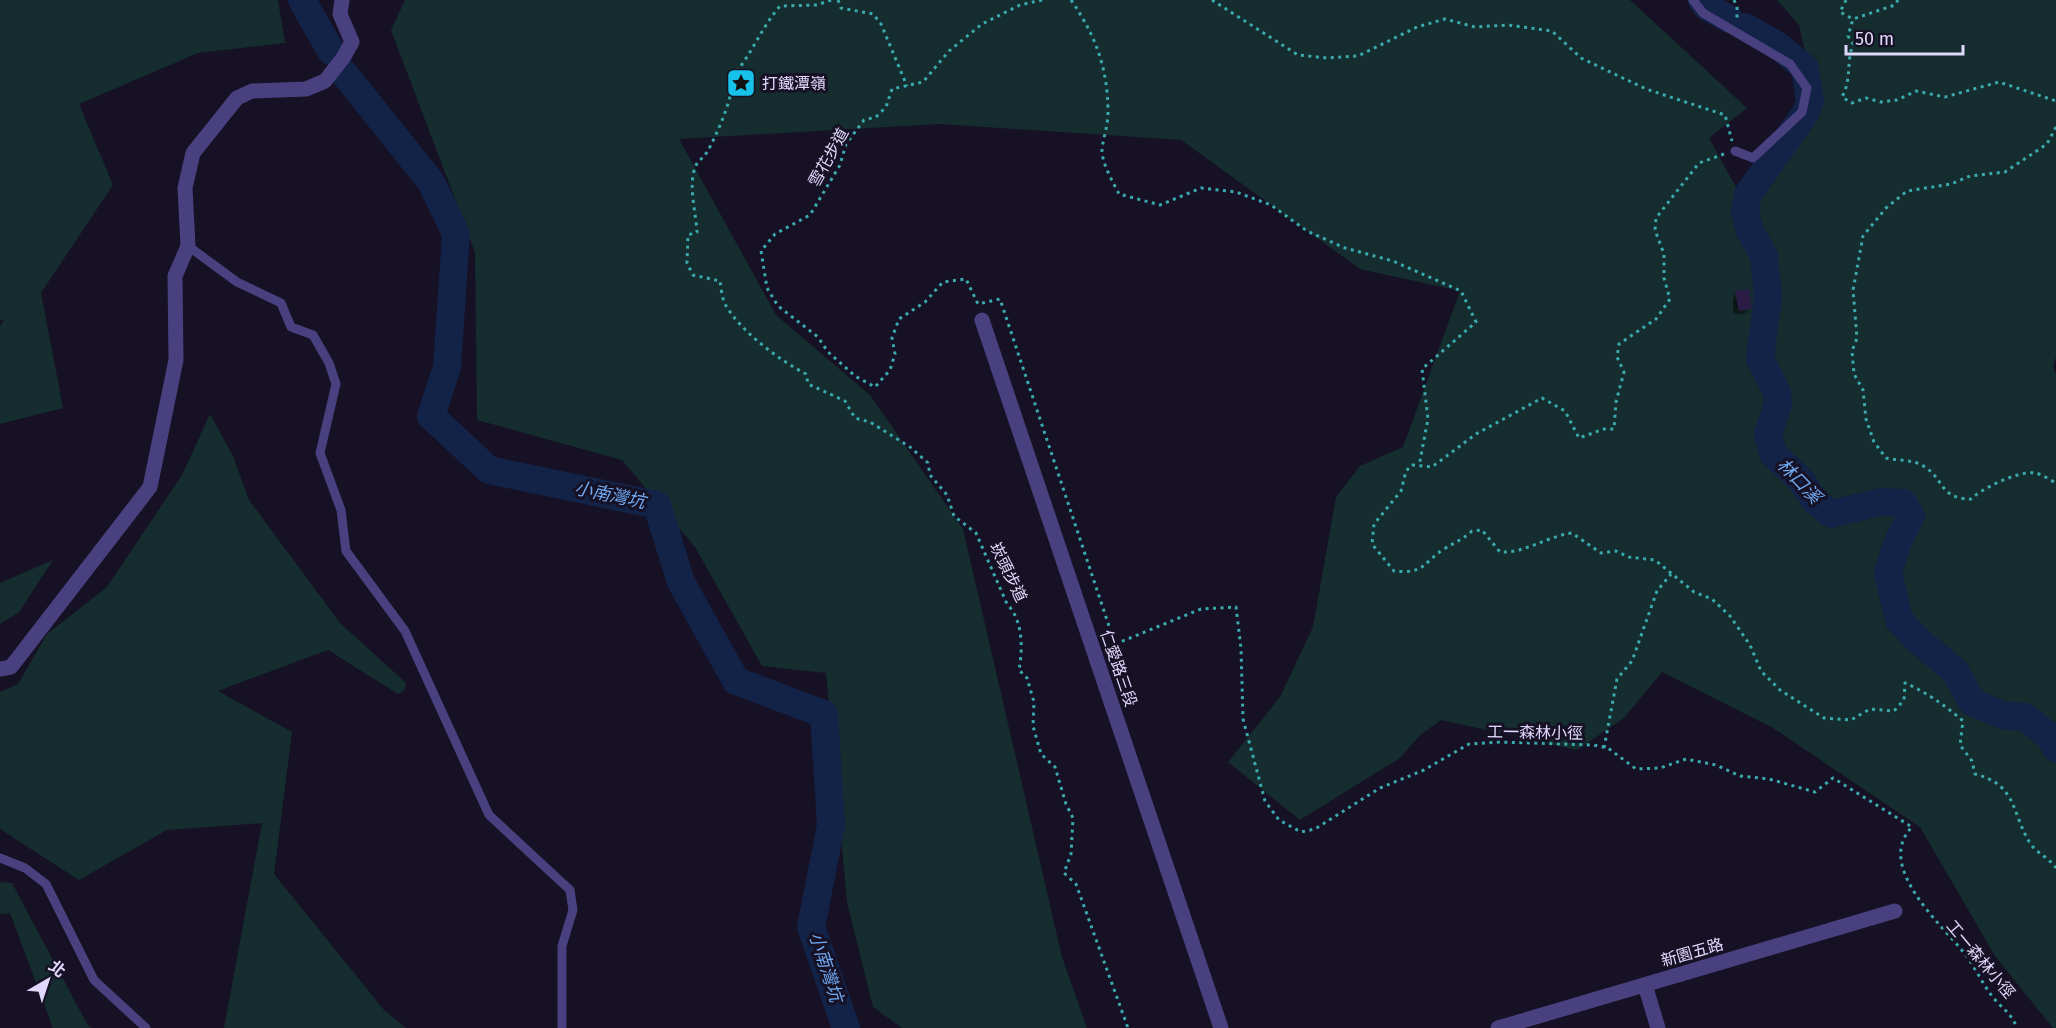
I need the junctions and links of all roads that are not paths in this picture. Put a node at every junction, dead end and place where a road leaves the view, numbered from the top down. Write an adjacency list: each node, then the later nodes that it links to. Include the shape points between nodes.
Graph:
1 (342, 0): 4 (street, via 340,14 352,42 325,81 306,89 252,91 237,98 194,153 185,188)
2 (1693, 0): 3 (lane, via 1703,13 1790,64 1807,88 1802,112 1754,158)
3 (1735, 151)
4 (188, 246): 6 (street, via 175,276 176,360 150,487 10,667); 11 (lane, via 237,282 281,303 291,327 312,335 329,363 336,384 320,453 341,510 346,551 405,631 489,814 570,890 573,910 562,946)
5 (982, 320): 12 (street, 仁愛路三段)
6 (0, 669)
7 (0, 858): 10 (lane, via 25,868 46,884 94,980)
8 (1895, 911): 9 (street, 新園五路)
9 (1645, 985): 13 (street, 新園五路); 14 (street)
10 (146, 1028)
11 (562, 1028)
12 (1221, 1028)
13 (1498, 1028)
14 (1658, 1028)

